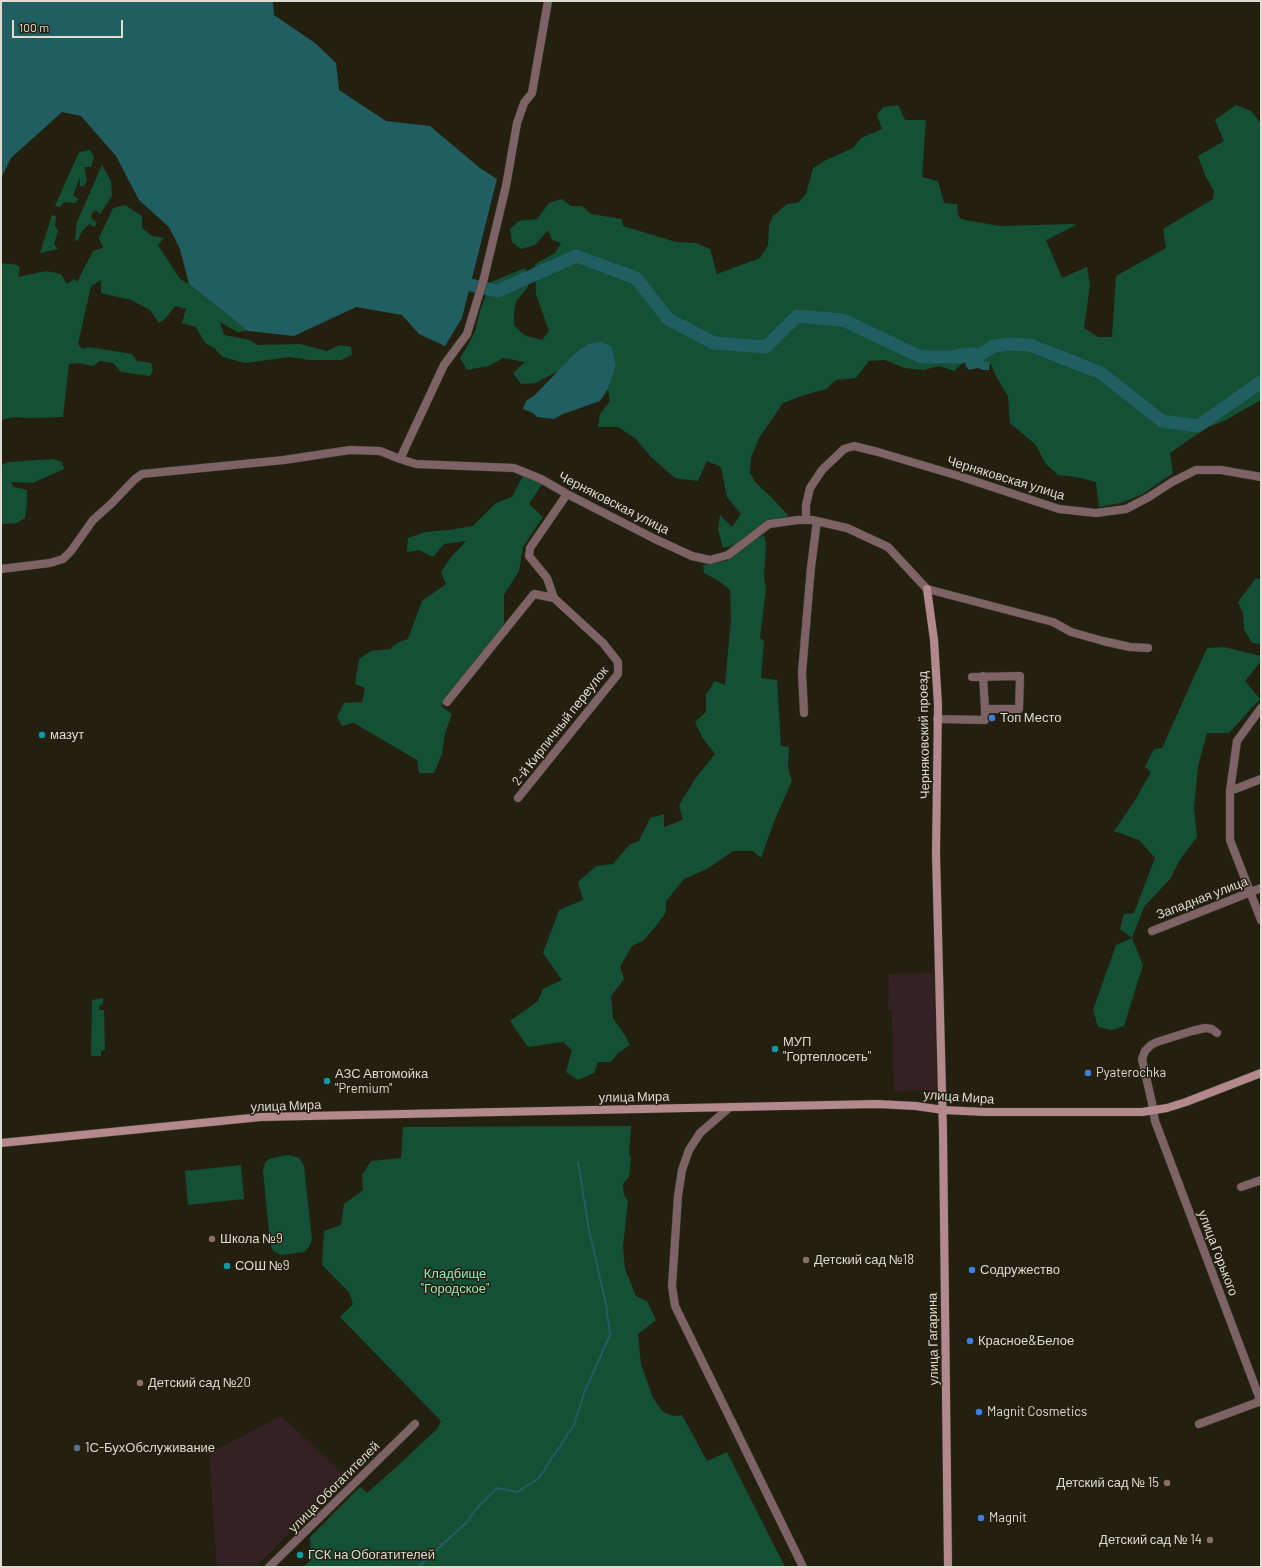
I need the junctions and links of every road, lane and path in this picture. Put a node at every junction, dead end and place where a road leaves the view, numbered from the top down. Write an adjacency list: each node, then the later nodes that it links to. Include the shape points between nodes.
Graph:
1 (548, 1): 2 (street, via 532,92 524,103 518,123 484,278 467,334 444,364)
2 (400, 459): 4 (street, Черняковская улица, via 416,464 514,468 541,479); 7 (street, Черняковская улица, via 380,451 350,450 284,460 142,474 93,520 63,558 50,563)
3 (1261, 477): 5 (street, Черняковская улица, via 1221,470 1196,470 1126,509 1096,513 1059,509 962,477 854,446 844,449 822,470 810,488)
4 (567, 494): 5 (street, Черняковская улица, via 692,556 710,560 728,555 769,524); 9 (street, via 530,548 529,556 547,578)
5 (806, 520): 6 (street, Черняковская улица)
6 (817, 521): 8 (street, Черняковская улица, via 847,528 888,547); 16 (street, via 803,664)
7 (1, 568)
8 (927, 589): 10 (street, via 1053,622 1071,632 1103,641); 17 (main road, Черняковский проезд, via 934,640)
9 (554, 598): 13 (street, via 534,594); 20 (street, 2-й Кирпичный переулок, via 603,643 618,662 618,674)
10 (1148, 648)
11 (983, 676): 12 (street); 15 (street); 15 (street, via 1020,676 1019,709)
12 (972, 677)
13 (447, 702)
14 (1261, 708): 19 (street, via 1237,741)
15 (985, 709): 17 (street, via 985,720)
16 (804, 713)
17 (938, 719): 28 (main road, Черняковский проезд, via 936,852)
18 (1261, 779): 19 (street)
19 (1230, 791): 22 (street, via 1230,840)
20 (518, 798)
21 (1261, 888): 22 (street, Западная улица)
22 (1249, 892): 23 (street); 24 (street, Западная улица)
23 (1261, 920)
24 (1152, 931)
25 (1216, 1033): 29 (street, улица Горького, via 1205,1028 1192,1031 1151,1045 1145,1051 1142,1059)
26 (1261, 1073): 29 (main road, улица Мира, via 1186,1102)
27 (730, 1107): 28 (main road, улица Мира, via 877,1104); 30 (main road, улица Мира, via 261,1118); 37 (street, via 700,1133 689,1150 682,1170 672,1286 675,1306)
28 (943, 1110): 29 (main road, улица Мира); 38 (main road, улица Гагарина)
29 (1153, 1111): 33 (street, улица Горького, via 1160,1137)
30 (1, 1143)
31 (1261, 1180): 32 (street)
32 (1241, 1187)
33 (1261, 1401): 35 (street)
34 (415, 1424): 36 (street, улица Обогатителей)
35 (1199, 1424)
36 (269, 1567)
37 (803, 1567)
38 (948, 1567)

